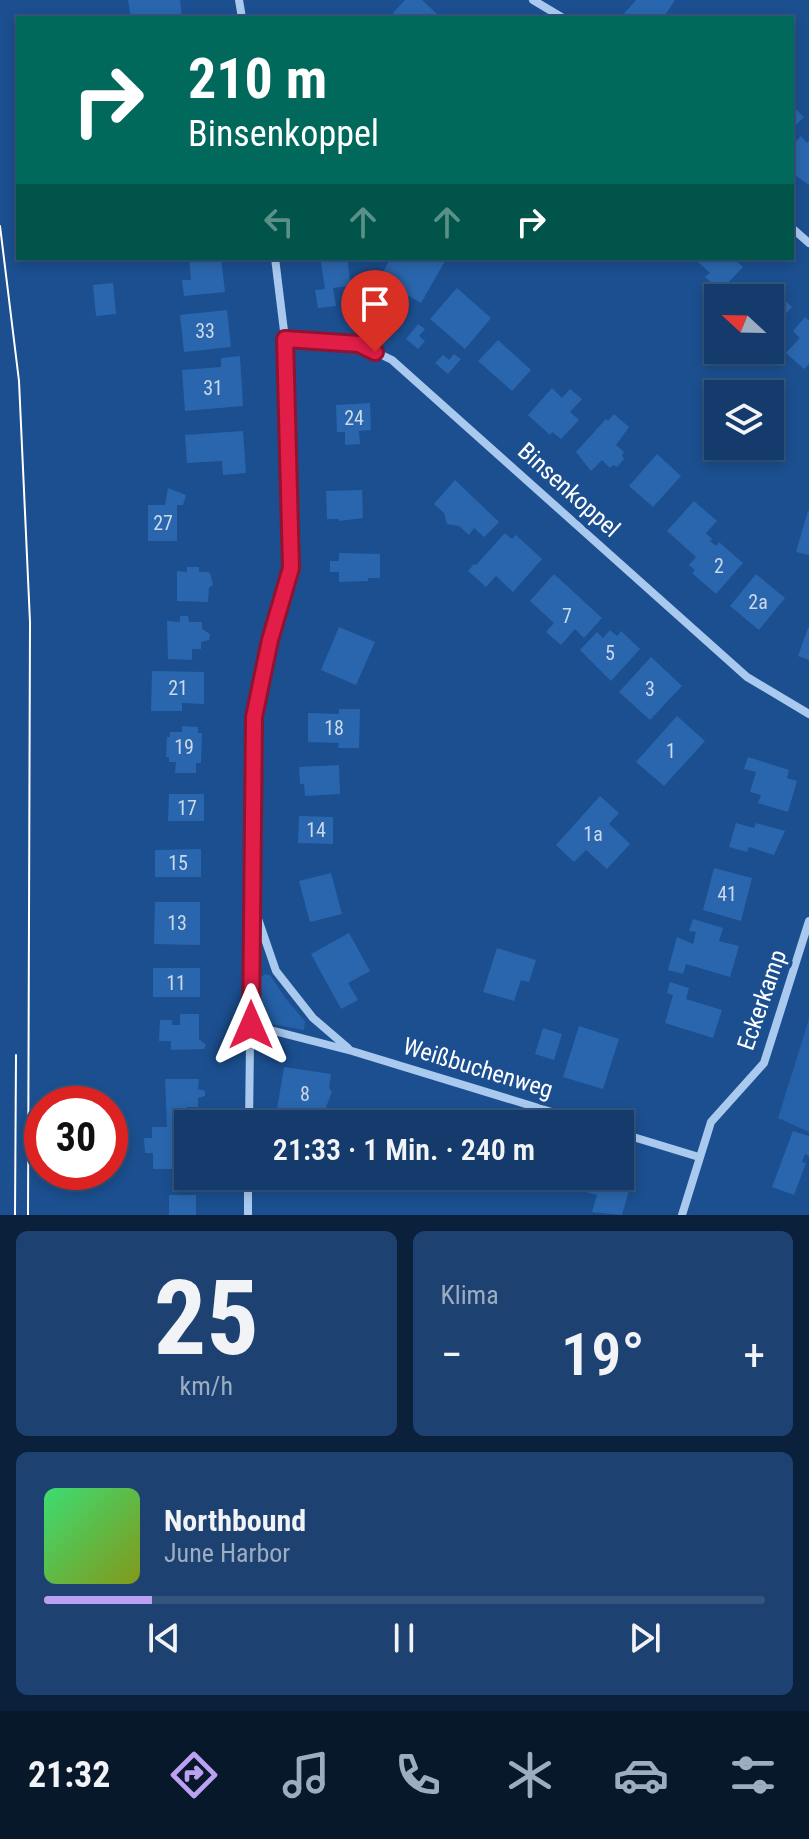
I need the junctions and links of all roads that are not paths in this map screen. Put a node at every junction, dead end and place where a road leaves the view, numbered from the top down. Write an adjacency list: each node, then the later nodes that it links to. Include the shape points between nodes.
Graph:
1 (533, 0): 2 (street)
2 (560, 16)
3 (794, 230): 4 (street)
4 (809, 243)
5 (275, 260): 6 (street)
6 (285, 339): 7 (street, Binsenkoppel, via 359,344 392,360 747,677); 8 (street, via 291,568 254,717)
7 (809, 714)
8 (252, 902): 10 (street); 11 (street, Weißbuchenweg, via 276,971 313,1018)
9 (809, 921): 15 (street, Eckerkamp, via 764,1063 711,1122)
10 (251, 1025): 11 (street, Weißbuchenweg); 12 (street)
11 (352, 1051): 13 (street, Weißbuchenweg)
12 (249, 1110)
13 (545, 1110)
14 (634, 1137): 15 (street)
15 (699, 1157): 18 (street, Eckerkamp)
16 (248, 1190): 17 (street)
17 (248, 1215)
18 (682, 1215)

